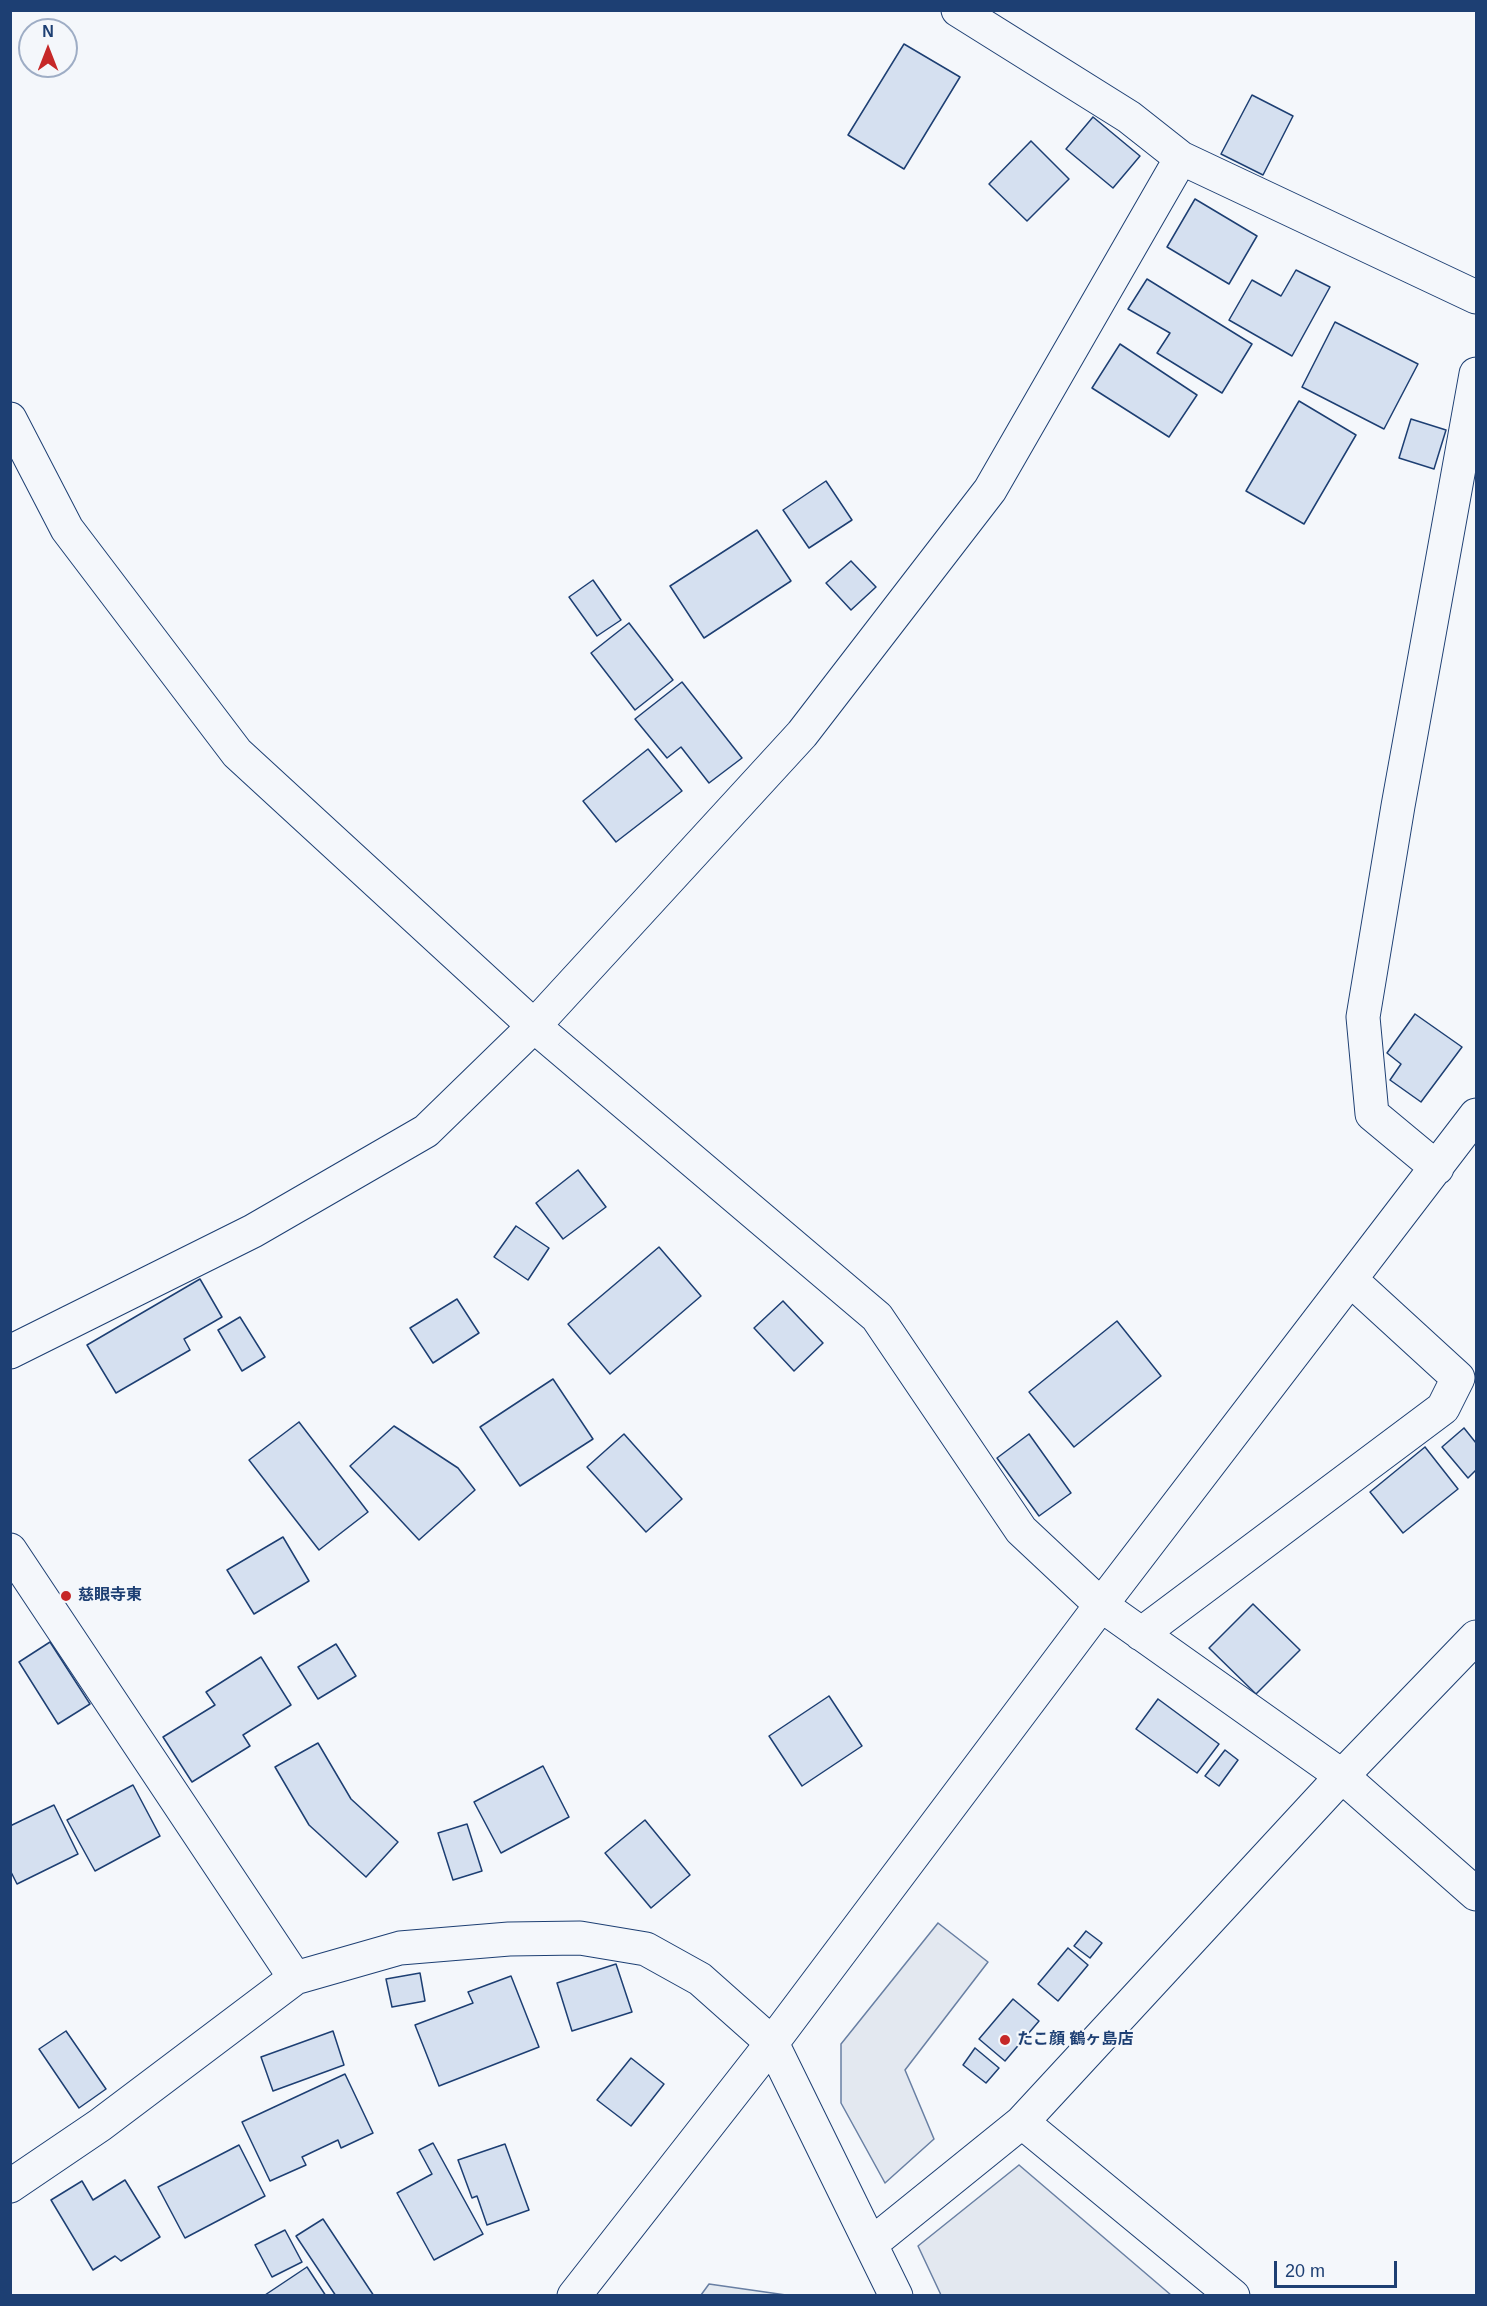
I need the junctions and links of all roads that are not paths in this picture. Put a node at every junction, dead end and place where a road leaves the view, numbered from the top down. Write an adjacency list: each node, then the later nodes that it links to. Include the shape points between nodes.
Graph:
1 (958, 10): 2 (street, via 1129,117)
2 (1181, 158): 3 (street); 6 (street, via 990,490 802,734)
3 (1476, 297)
4 (1476, 374): 8 (street, via 1363,1017 1372,1114)
5 (10, 419): 6 (street, via 67,529 237,753)
6 (534, 1026): 10 (street, via 426,1131 253,1231); 12 (street, via 877,1317 1021,1530)
7 (1476, 1115): 8 (street)
8 (1437, 1168): 9 (street)
9 (1351, 1280): 12 (street); 13 (street, via 1458,1378 1443,1408)
10 (10, 1352)
11 (10, 1550): 17 (street)
12 (1101, 1605): 13 (street); 18 (street)
13 (1141, 1634): 15 (street)
14 (1476, 1637): 15 (street)
15 (1342, 1776): 16 (street); 19 (street)
16 (1476, 1894)
17 (295, 1978): 18 (street, via 400,1948 580,1938 646,1949 700,1979); 20 (street, via 100,2125)
18 (772, 2043): 21 (street); 22 (street)
19 (1022, 2122): 21 (street); 24 (street)
20 (10, 2186)
21 (872, 2244): 23 (street)
22 (574, 2295)
23 (896, 2295)
24 (1233, 2295)

